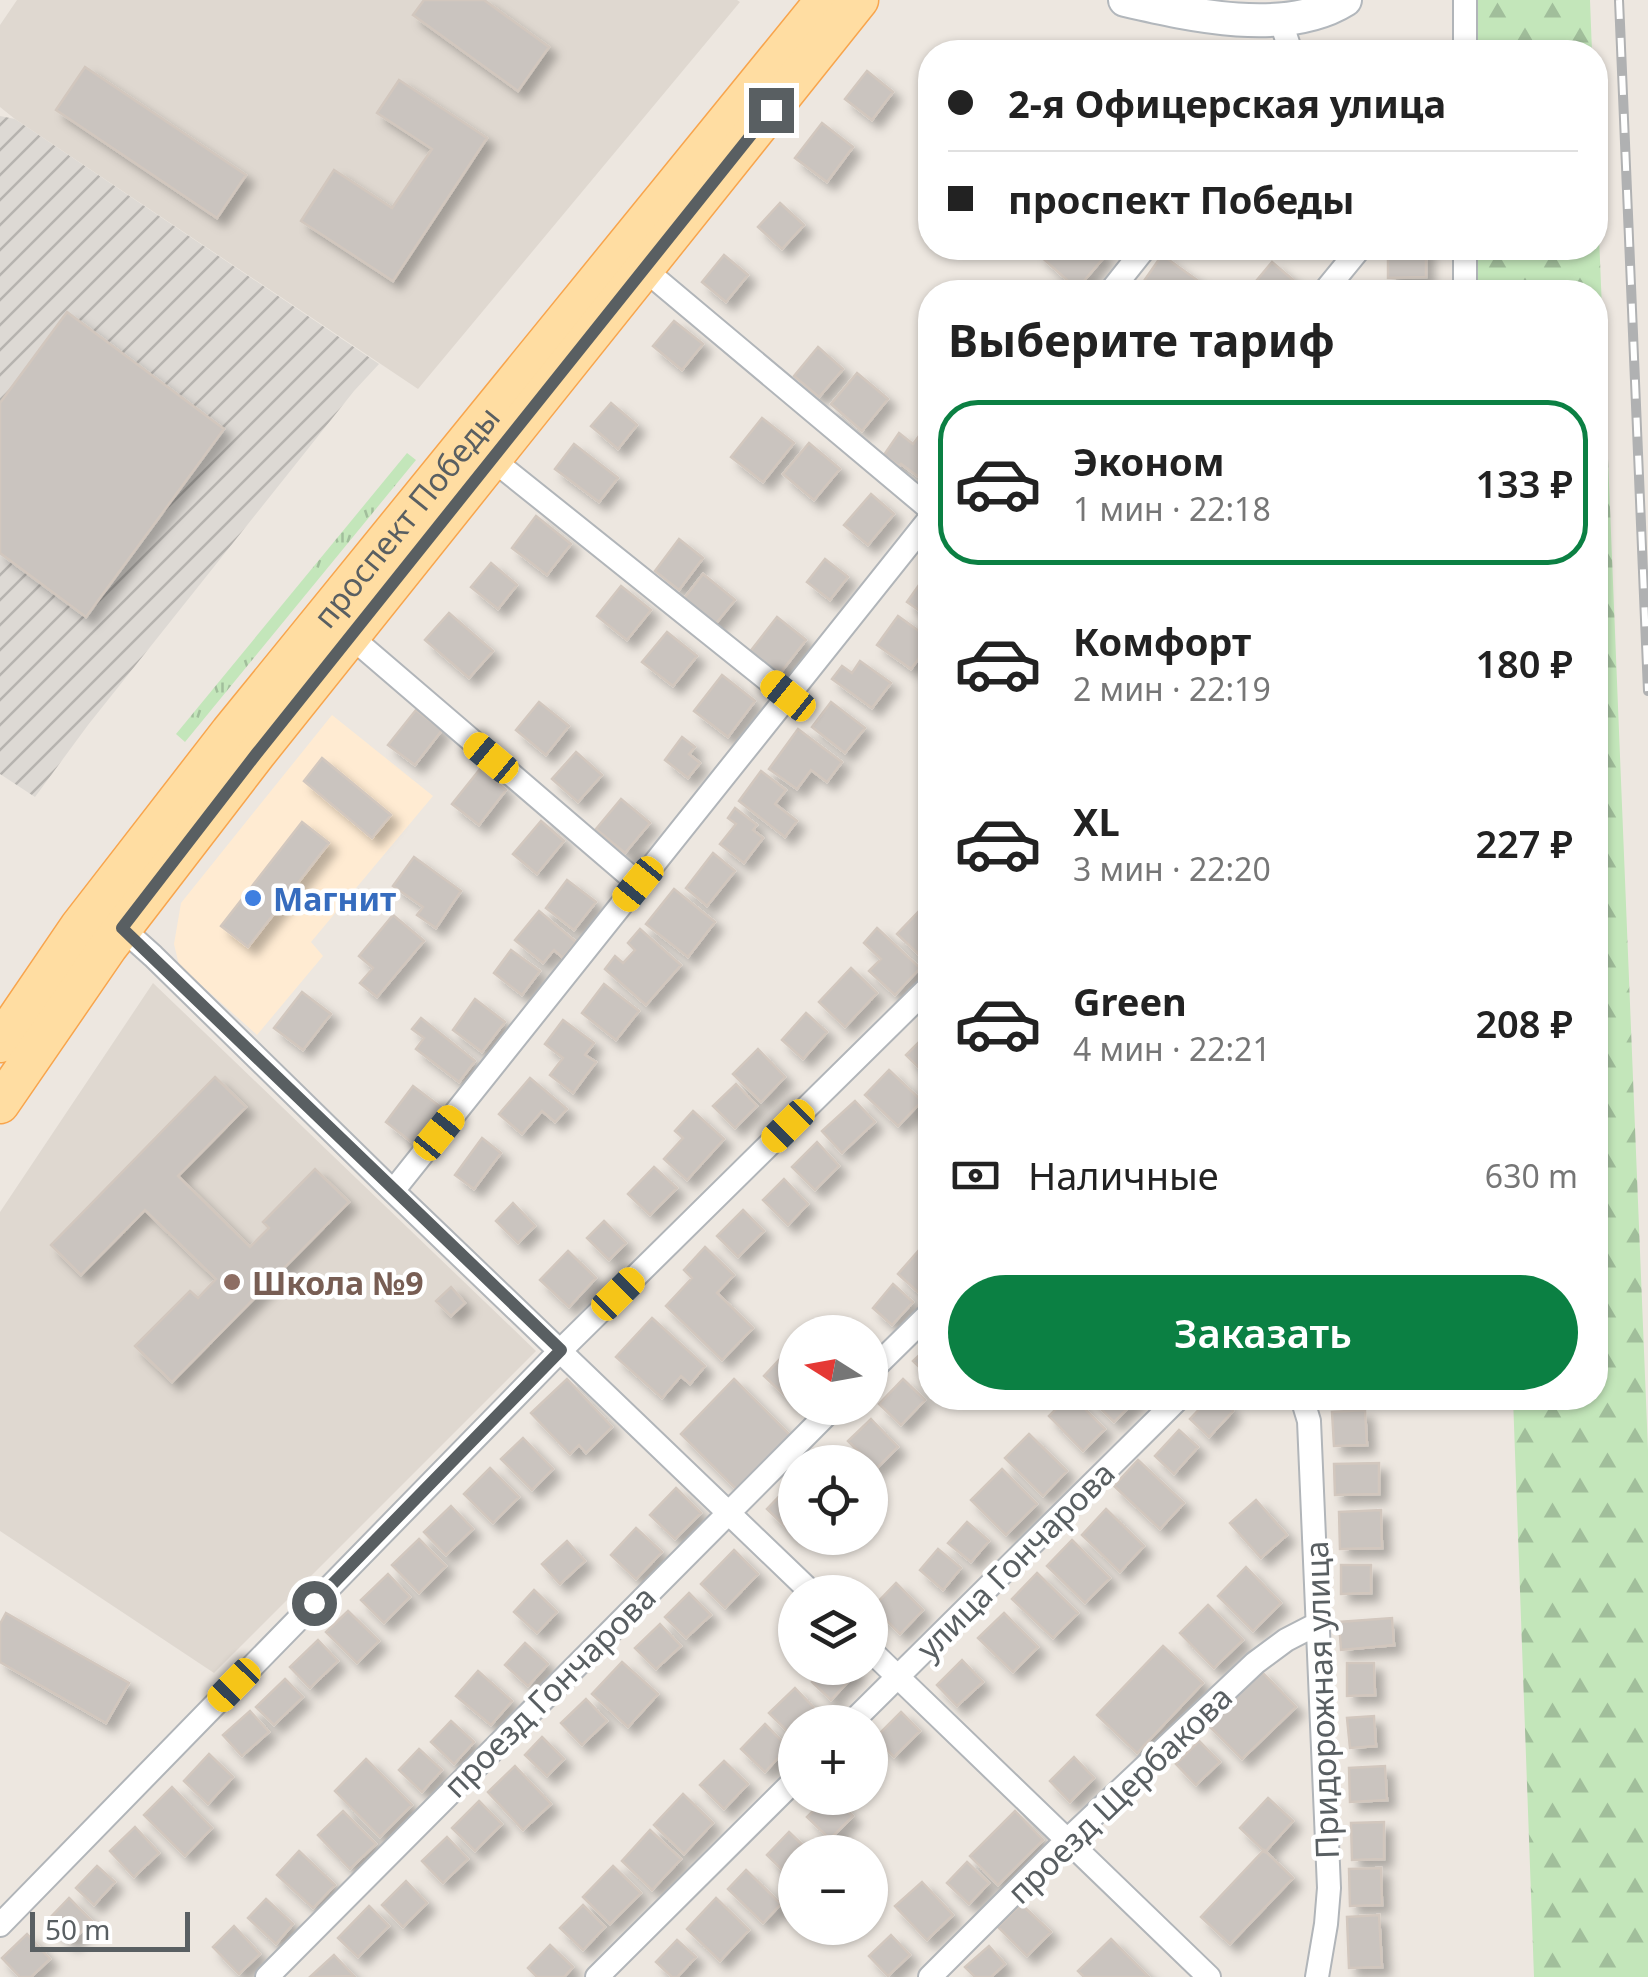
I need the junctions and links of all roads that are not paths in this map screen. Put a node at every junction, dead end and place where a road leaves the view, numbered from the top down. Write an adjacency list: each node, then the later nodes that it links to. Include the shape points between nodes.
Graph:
1 (825, 0): 19 (main road, проспект Победы, via 242,717)
2 (859, 0): 10 (main road, проспект Победы)
3 (1125, 0): 6 (main road)
4 (1346, 0): 6 (main road)
5 (1465, 0): 7 (street)
6 (1286, 37)
7 (1465, 40)
8 (1136, 260): 11 (street)
9 (1350, 260): 12 (street)
10 (644, 269): 13 (main road, проспект Победы); 14 (street)
11 (1120, 280)
12 (1334, 280)
13 (492, 459): 16 (main road, проспект Победы); 17 (street)
14 (918, 498)
15 (918, 533): 17 (street)
16 (350, 636): 18 (street); 19 (main road, проспект Победы)
17 (788, 696): 18 (street)
18 (638, 884): 23 (street)
19 (109, 916): 21 (main road, проспект Победы); 22 (main road, проспект Победы); 23 (street)
20 (918, 998): 25 (street)
21 (0, 1043)
22 (0, 1104)
23 (394, 1191): 25 (street)
24 (918, 1324): 26 (street)
25 (561, 1350): 30 (street); 38 (street)
26 (888, 1354)
27 (1166, 1410): 34 (street, улица Гончарова)
28 (1306, 1410): 32 (street, Придорожная улица)
29 (817, 1425): 30 (street, проезд Гончарова)
30 (727, 1512): 31 (street); 39 (street, проезд Гончарова)
31 (793, 1575)
32 (1317, 1624): 37 (street, проезд Щербакова, via 1255,1663); 43 (street, Придорожная улица, via 1329,1888)
33 (888, 1667): 34 (street)
34 (898, 1677): 35 (street, улица Гончарова); 37 (street)
35 (869, 1705)
36 (778, 1797): 40 (street)
37 (1068, 1840): 41 (street, проезд Щербакова); 42 (street)
38 (0, 1925)
39 (267, 1977)
40 (597, 1977)
41 (930, 1977)
42 (1210, 1977)
43 (1317, 1977)

